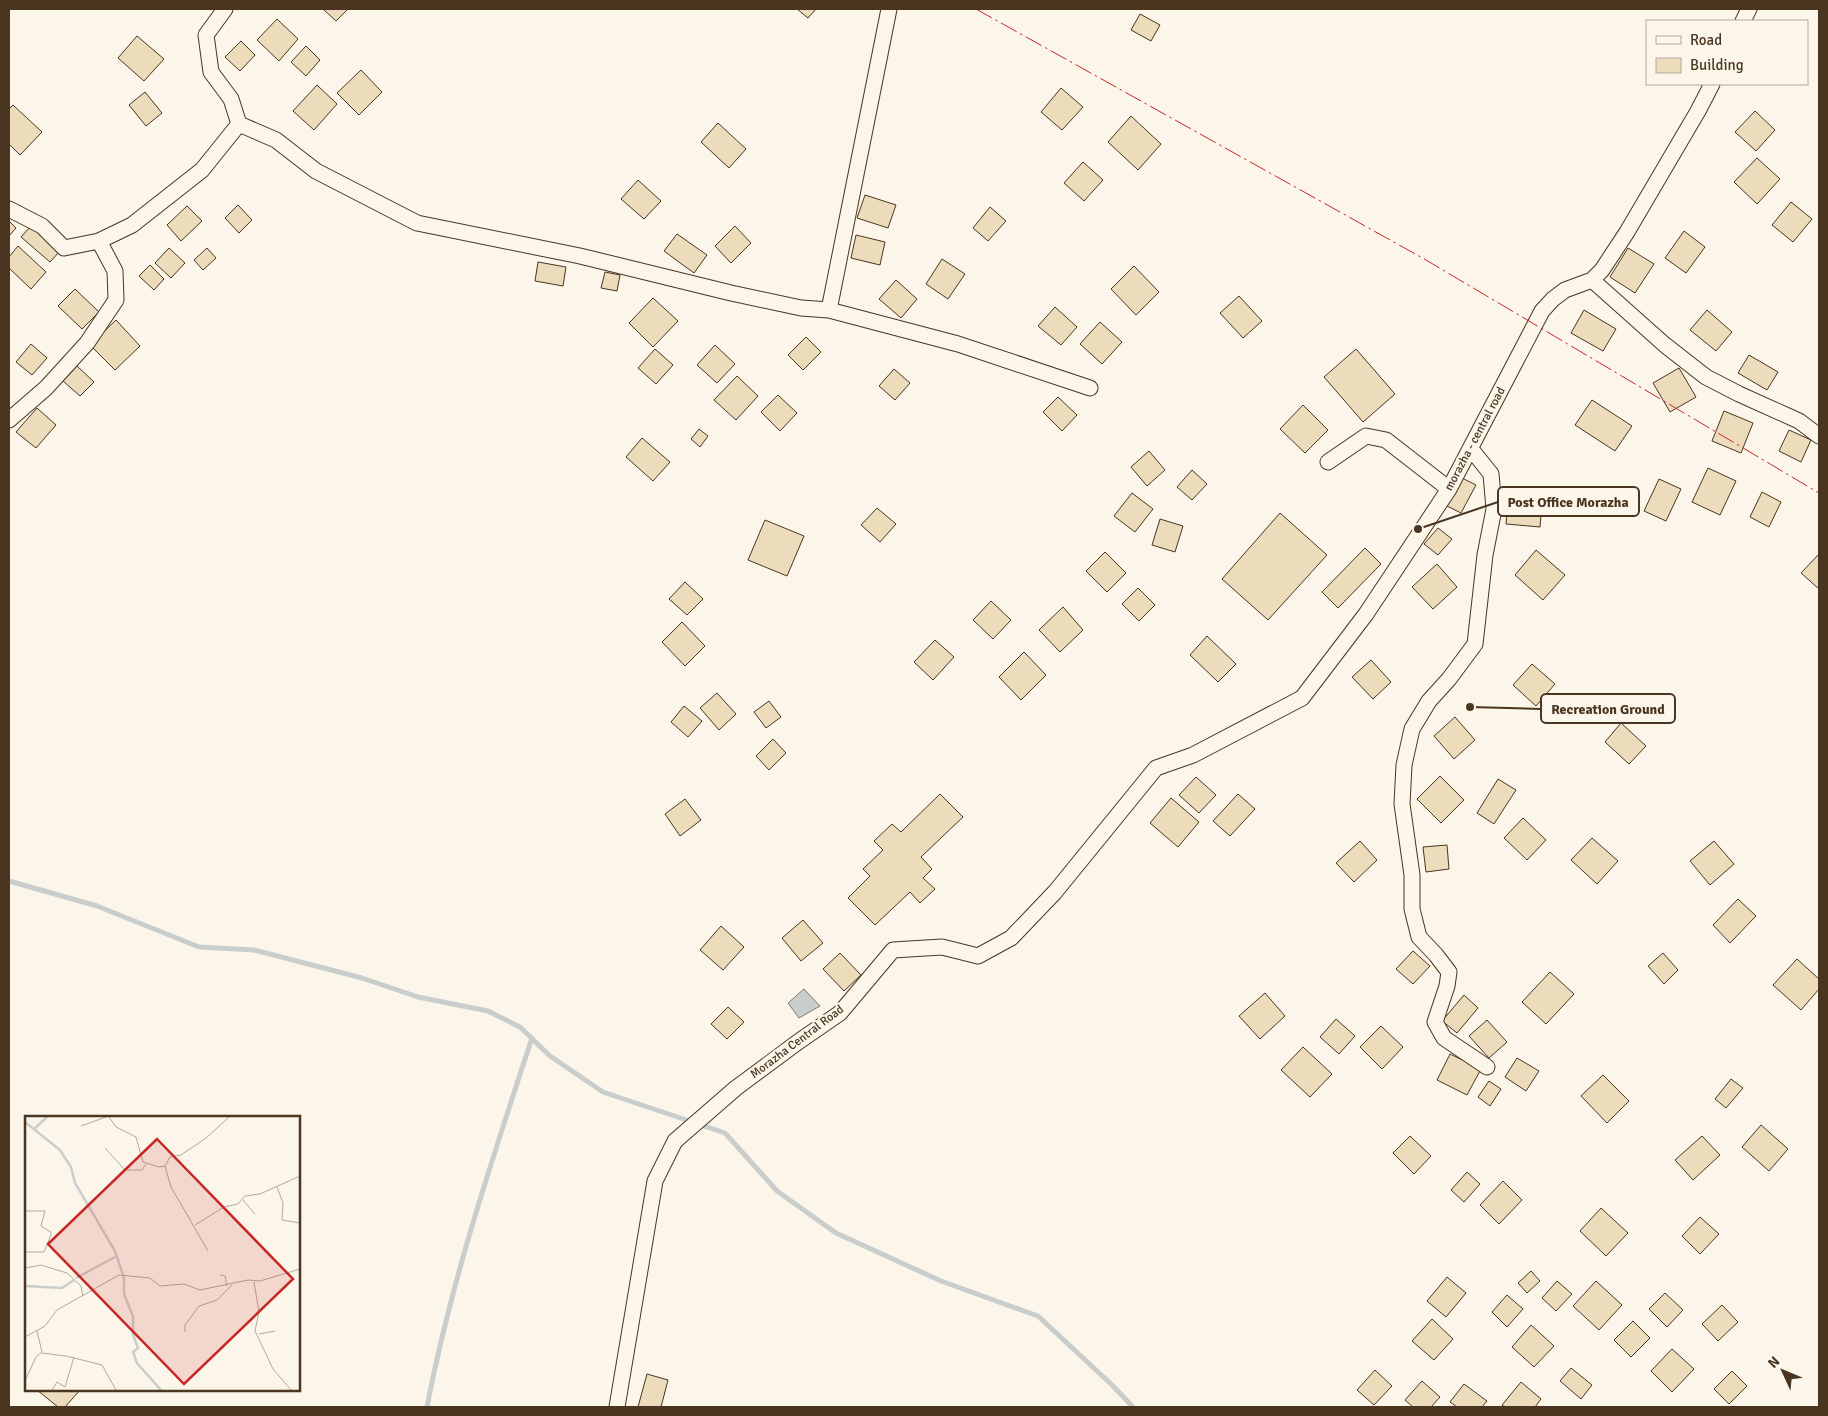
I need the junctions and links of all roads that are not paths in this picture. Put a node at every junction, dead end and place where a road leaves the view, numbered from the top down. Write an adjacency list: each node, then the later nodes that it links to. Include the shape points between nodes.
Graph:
1 (225, 9): 4 (street, via 206,35 211,72 231,99)
2 (889, 9): 8 (street)
3 (1711, 85): 7 (street, morazha - central road, via 1627,232)
4 (239, 124): 6 (street, via 202,170 132,225); 8 (street, via 276,140 316,170 416,223 580,256 801,308)
5 (9, 209): 6 (street, via 42,226 64,248)
6 (99, 241): 10 (street, via 115,271 116,300 87,343 46,388)
7 (1592, 280): 11 (street, via 1706,377 1799,421); 12 (street, morazha - central road, via 1565,290 1542,311)
8 (829, 310): 9 (street, via 958,344)
9 (1090, 388)
10 (9, 420)
11 (1819, 436)
12 (1470, 449): 14 (street, morazha - central road); 16 (street, via 1490,474 1494,509 1485,555 1475,644 1429,700 1412,730 1404,766 1402,804 1412,875 1412,909 1418,937 1449,972 1436,1022 1444,1038)
13 (1328, 462): 14 (street, via 1366,436 1373,437 1386,440)
14 (1449, 489): 15 (street, morazha - central road, via 1366,614 1302,698)
15 (1193, 754): 17 (street, Morazha Central Road, via 1156,768 1055,892 1011,938 978,956 942,947 893,950 840,1013 736,1088 675,1141 655,1181)
16 (1486, 1067)
17 (616, 1407)

